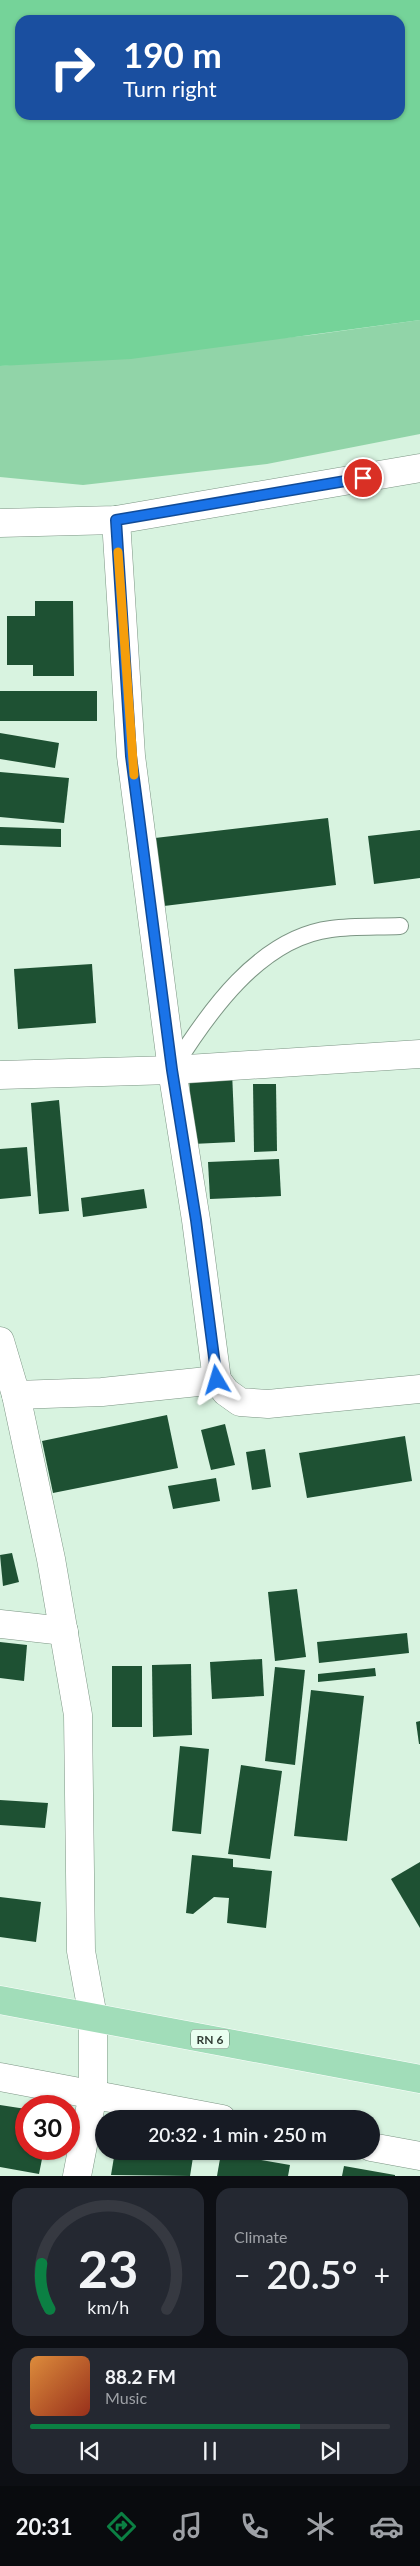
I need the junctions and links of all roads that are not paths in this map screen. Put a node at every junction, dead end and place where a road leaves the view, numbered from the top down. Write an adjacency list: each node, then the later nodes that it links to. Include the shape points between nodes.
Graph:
1 (420, 468): 2 (street)
2 (116, 520): 3 (street); 6 (street, via 131,756)
3 (0, 523)
4 (400, 926): 6 (lane, via 330,929 295,939 262,960 228,992 200,1026)
5 (420, 1054): 6 (street)
6 (172, 1070): 7 (street); 9 (street)
7 (0, 1075)
8 (0, 1340): 11 (street)
9 (217, 1380): 10 (street, via 240,1402 268,1404); 11 (street, via 102,1392)
10 (420, 1389)
11 (16, 1395): 13 (street)
12 (0, 1624): 13 (street)
13 (64, 1631): 15 (street, via 78,1715 81,1951)
14 (0, 2000): 15 (main road, RN 6)
15 (93, 2017): 17 (main road, RN 6); 18 (street)
16 (0, 2077): 18 (street)
17 (420, 2079)
18 (94, 2094): 19 (street); 22 (street)
19 (176, 2110)
20 (380, 2149): 21 (street)
21 (420, 2156)
22 (77, 2176)

